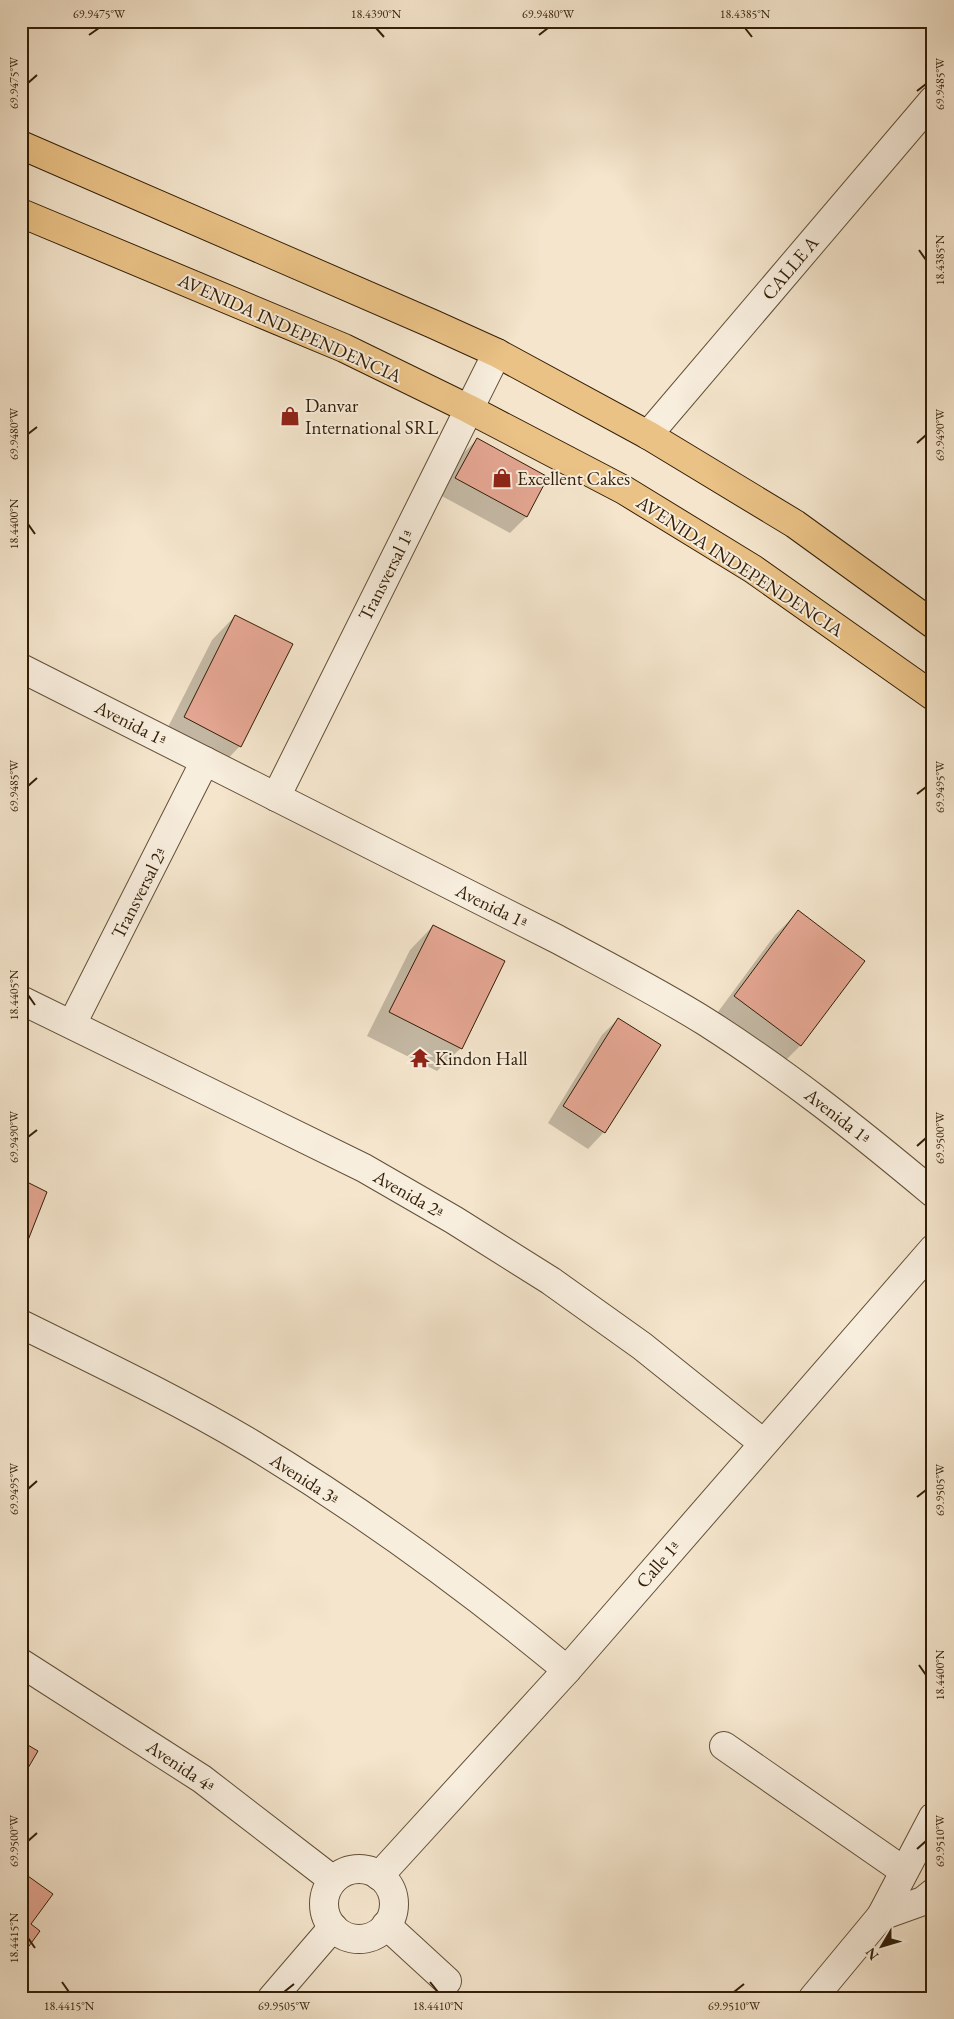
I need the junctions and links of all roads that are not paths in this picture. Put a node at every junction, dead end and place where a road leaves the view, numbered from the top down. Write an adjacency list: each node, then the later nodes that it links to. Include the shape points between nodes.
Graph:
1 (933, 100): 6 (street, CALLE A)
2 (21, 145): 4 (main road)
3 (21, 213): 5 (main road, AVENIDA INDEPENDENCIA, via 344,348)
4 (497, 353): 5 (street, Transversal 1ª); 6 (main road)
5 (469, 409): 9 (main road, AVENIDA INDEPENDENCIA, via 624,490 753,569); 11 (street, Transversal 1ª)
6 (648, 435): 7 (main road, via 795,524)
7 (933, 624)
8 (21, 668): 10 (street, Avenida 1ª)
9 (933, 696)
10 (205, 761): 11 (street, Avenida 1ª); 13 (street, Transversal 2ª)
11 (276, 796): 14 (street, Avenida 1ª, via 557,939 705,1022 834,1112)
12 (22, 1002): 13 (street, Avenida 2ª)
13 (72, 1024): 17 (street, Avenida 2ª, via 364,1168 454,1220 551,1281 642,1346)
14 (933, 1193)
15 (933, 1249): 17 (street, Calle 1ª)
16 (21, 1324): 19 (street, Avenida 3ª, via 150,1388 249,1443 352,1509 446,1575)
17 (763, 1443): 19 (street, Calle 1ª)
18 (21, 1663): 24 (street, Avenida 4ª, via 202,1779)
19 (567, 1670): 23 (street, Calle 1ª)
20 (724, 1746): 22 (street)
21 (933, 1817): 22 (street)
22 (904, 1871): 26 (street)
23 (379, 1876): 24 (street, via 360,1869 350,1870); 27 (street, via 387,1884 393,1905)
24 (333, 1880): 28 (street, via 324,1898 327,1919)
25 (929, 1900): 26 (street)
26 (881, 1916): 31 (street)
27 (386, 1925): 28 (street, via 380,1932 360,1939 340,1934); 29 (street)
28 (333, 1927): 30 (street)
29 (447, 1980)
30 (272, 1998)
31 (813, 1998)

